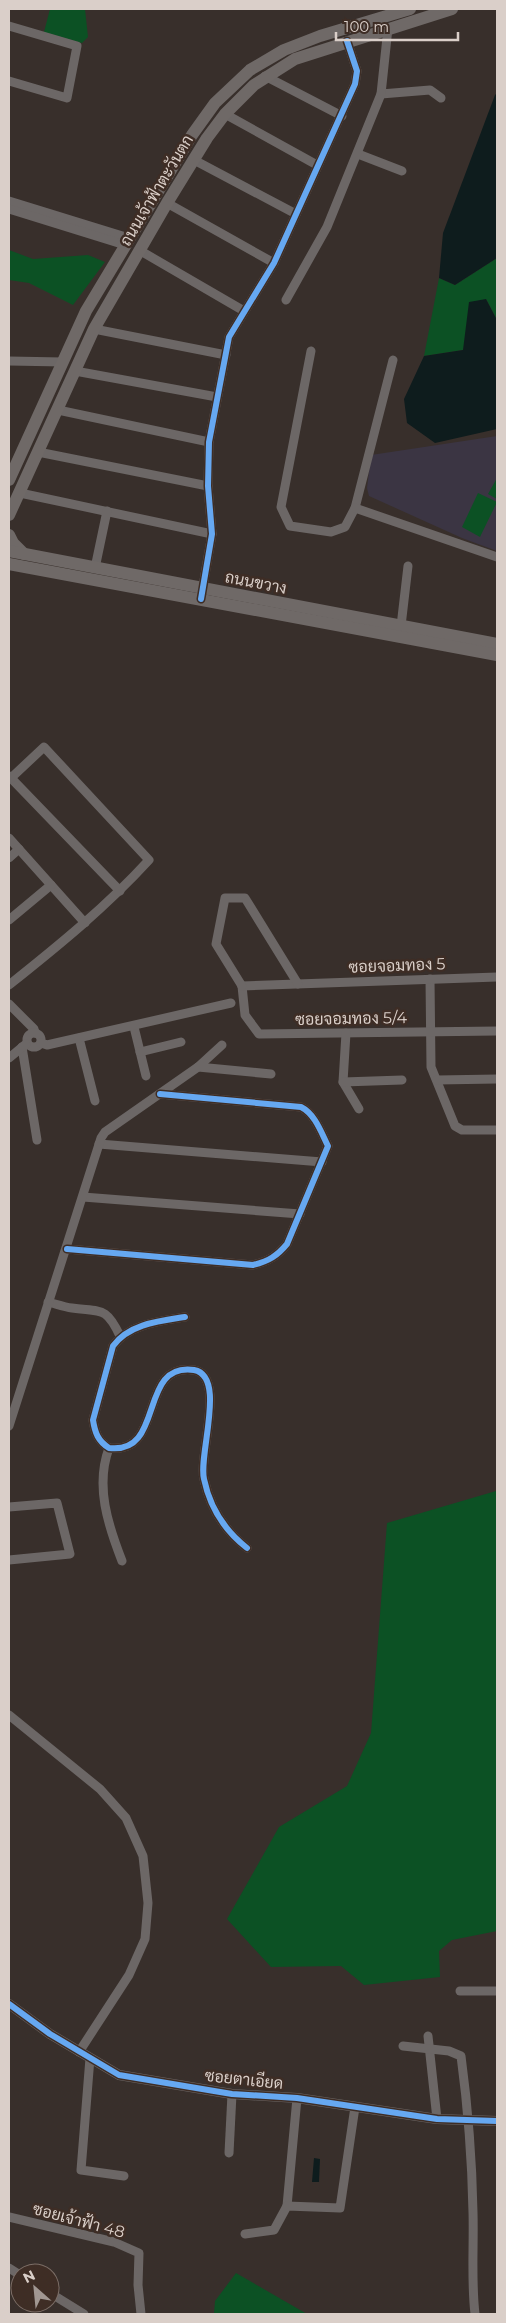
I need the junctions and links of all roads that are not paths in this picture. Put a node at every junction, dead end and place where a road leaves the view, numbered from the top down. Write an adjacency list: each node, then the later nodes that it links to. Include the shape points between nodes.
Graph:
1 (410, 9): 20 (main road, ถนนเจ้าฟ้าตะวันตก, via 301,42 260,63 241,78 204,118)
2 (452, 9): 4 (main road, ถนนเจ้าฟ้าตะวันตก)
3 (9, 26): 7 (street, via 77,46 67,98)
4 (388, 28): 5 (main road, ถนนเจ้าฟ้าตะวันตก); 8 (street)
5 (347, 41): 6 (main road, ถนนเจ้าฟ้าตะวันตก, via 295,59); 11 (street, via 358,71)
6 (266, 76): 10 (main road, ถนนเจ้าฟ้าตะวันตก); 11 (street)
7 (9, 81)
8 (382, 94): 9 (street, via 430,90); 12 (street)
9 (441, 98)
10 (225, 114): 13 (main road, ถนนเจ้าฟ้าตะวันตก); 14 (street)
11 (342, 116): 14 (street)
12 (358, 154): 15 (street); 23 (street, via 327,227)
13 (194, 160): 17 (main road, ถนนเจ้าฟ้าตะวันตก); 19 (street)
14 (317, 165): 19 (street)
15 (402, 171)
16 (9, 201): 20 (street)
17 (167, 203): 21 (main road, ถนนเจ้าฟ้าตะวันตก); 22 (street)
18 (9, 209): 20 (street)
19 (296, 214): 22 (street)
20 (127, 242): 30 (main road, ถนนเจ้าฟ้าตะวันตก, via 85,313)
21 (139, 250): 24 (street); 25 (main road, ถนนเจ้าฟ้าตะวันตก)
22 (274, 263): 24 (street)
23 (286, 300)
24 (244, 311): 27 (street, via 229,337)
25 (94, 329): 27 (street); 31 (main road, ถนนเจ้าฟ้าตะวันตก)
26 (311, 351): 39 (street, via 281,508 290,526 331,532 345,527)
27 (226, 355): 32 (street)
28 (394, 360): 39 (street)
29 (9, 361): 30 (street)
30 (63, 362): 36 (main road, ถนนเจ้าฟ้าตะวันตก)
31 (75, 371): 32 (street); 33 (main road, ถนนเจ้าฟ้าตะวันตก)
32 (218, 397): 34 (street)
33 (58, 410): 34 (street); 35 (main road, ถนนเจ้าฟ้าตะวันตก)
34 (209, 442): 37 (street)
35 (38, 452): 37 (street); 38 (main road, ถนนเจ้าฟ้าตะวันตก)
36 (9, 480)
37 (208, 486): 42 (street)
38 (20, 493): 40 (street); 41 (main road, ถนนเจ้าฟ้าตะวันตก)
39 (355, 508): 46 (street)
40 (107, 511): 42 (street); 49 (street)
41 (9, 515)
42 (212, 534): 50 (street)
43 (9, 535): 45 (main road)
44 (9, 551): 45 (main road, ถนนขวาง)
45 (26, 555): 49 (main road, ถนนขวาง)
46 (497, 557)
47 (12, 566): 50 (main road, ถนนขวาง)
48 (408, 566): 51 (street)
49 (95, 568): 50 (main road, ถนนขวาง)
50 (202, 594): 51 (main road, ถนนขวาง); 53 (main road, ถนนขวาง)
51 (401, 626): 52 (main road, ถนนขวาง)
52 (497, 644)
53 (497, 655)
54 (10, 777): 59 (street); 59 (street, via 44,747 149,860)
55 (9, 838): 56 (street)
56 (19, 849): 57 (street); 58 (street)
57 (9, 858)
58 (50, 885): 60 (street); 61 (street)
59 (120, 891): 61 (street)
60 (9, 920)
61 (86, 923): 65 (street)
62 (497, 977): 63 (street, ซอยจอมทอง 5)
63 (430, 979): 64 (street, ซอยจอมทอง 5); 71 (street)
64 (298, 984): 66 (street, ซอยจอมทอง 5); 66 (street, via 245,898 225,898 216,944)
65 (9, 986)
66 (242, 986): 73 (street, ซอยจอมทอง 5/4, via 245,1015 259,1034)
67 (231, 1003): 69 (street)
68 (9, 1004): 72 (street)
69 (134, 1026): 74 (street); 79 (street)
70 (497, 1031): 71 (street, ซอยจอมทอง 5/4)
71 (429, 1032): 73 (street, ซอยจอมทอง 5/4); 86 (street, via 431,1066)
72 (35, 1033): 76 (street, via 40,1036); 77 (street, via 28,1036)
73 (346, 1033): 87 (street)
74 (79, 1038): 76 (street, via 47,1046); 89 (street)
75 (181, 1042): 79 (street)
76 (41, 1043): 77 (street, via 34,1047)
77 (25, 1045): 80 (street); 92 (street)
78 (222, 1045): 81 (street)
79 (140, 1052): 83 (street)
80 (9, 1058)
81 (198, 1068): 82 (street); 88 (street)
82 (271, 1074)
83 (146, 1076)
84 (497, 1079): 86 (street)
85 (402, 1080): 87 (street)
86 (437, 1080): 91 (street, via 455,1126 462,1130)
87 (343, 1082): 90 (street)
88 (160, 1094): 93 (street, via 105,1132); 94 (street, via 301,1107 317,1124 328,1146)
89 (95, 1101)
90 (359, 1109)
91 (497, 1130)
92 (37, 1140)
93 (99, 1144): 94 (street); 95 (street)
94 (322, 1162): 96 (street)
95 (83, 1197): 96 (street); 97 (street)
96 (300, 1214): 97 (street, via 287,1244 278,1255 253,1265)
97 (67, 1248): 98 (street)
98 (48, 1302): 100 (street, via 102,1312 113,1320); 101 (street)
99 (185, 1317): 100 (street, via 158,1321)
100 (120, 1336): 102 (street, via 110,1354 93,1420 99,1439)
101 (9, 1426)
102 (110, 1448): 104 (street, via 126,1448 136,1443 143,1434 159,1386 169,1376 192,1370 201,1372 207,1378 211,1401 202,1460 203,1478 216,1514 231,1535); 106 (street, via 102,1476 103,1495)
103 (9, 1507): 105 (street, via 58,1503 70,1554)
104 (247, 1548)
105 (9, 1560)
106 (122, 1561)
107 (9, 1715): 114 (street, via 100,1789 126,1818 143,1856 148,1903 145,1939 129,1975)
108 (460, 1991): 109 (street)
109 (497, 1991)
110 (9, 2004): 114 (street, ซอยตาเอียด)
111 (428, 2036): 113 (street)
112 (404, 2046): 113 (street)
113 (429, 2048): 119 (street); 120 (street, via 461,2056)
114 (79, 2052): 115 (street, ซอยตาเอียด)
115 (90, 2058): 116 (street, ซอยตาเอียด, via 120,2075); 123 (street, via 81,2170)
116 (232, 2094): 117 (street, ซอยตาเอียด); 122 (street)
117 (297, 2098): 118 (street, ซอยตาเอียด); 124 (street)
118 (355, 2107): 119 (street, ซอยตาเอียด); 124 (street, via 340,2208)
119 (437, 2119): 120 (street, ซอยตาเอียด)
120 (470, 2119): 121 (street, ซอยตาเอียด); 130 (street, via 471,2280)
121 (497, 2121)
122 (229, 2153)
123 (124, 2176)
124 (287, 2206): 126 (street, via 274,2230)
125 (9, 2217): 129 (street, ซอยเจ้าฟ้า 48, via 114,2242 139,2253 138,2285)
126 (245, 2234)
127 (60, 2299): 128 (street)
128 (84, 2314)
129 (142, 2314)
130 (475, 2314)

